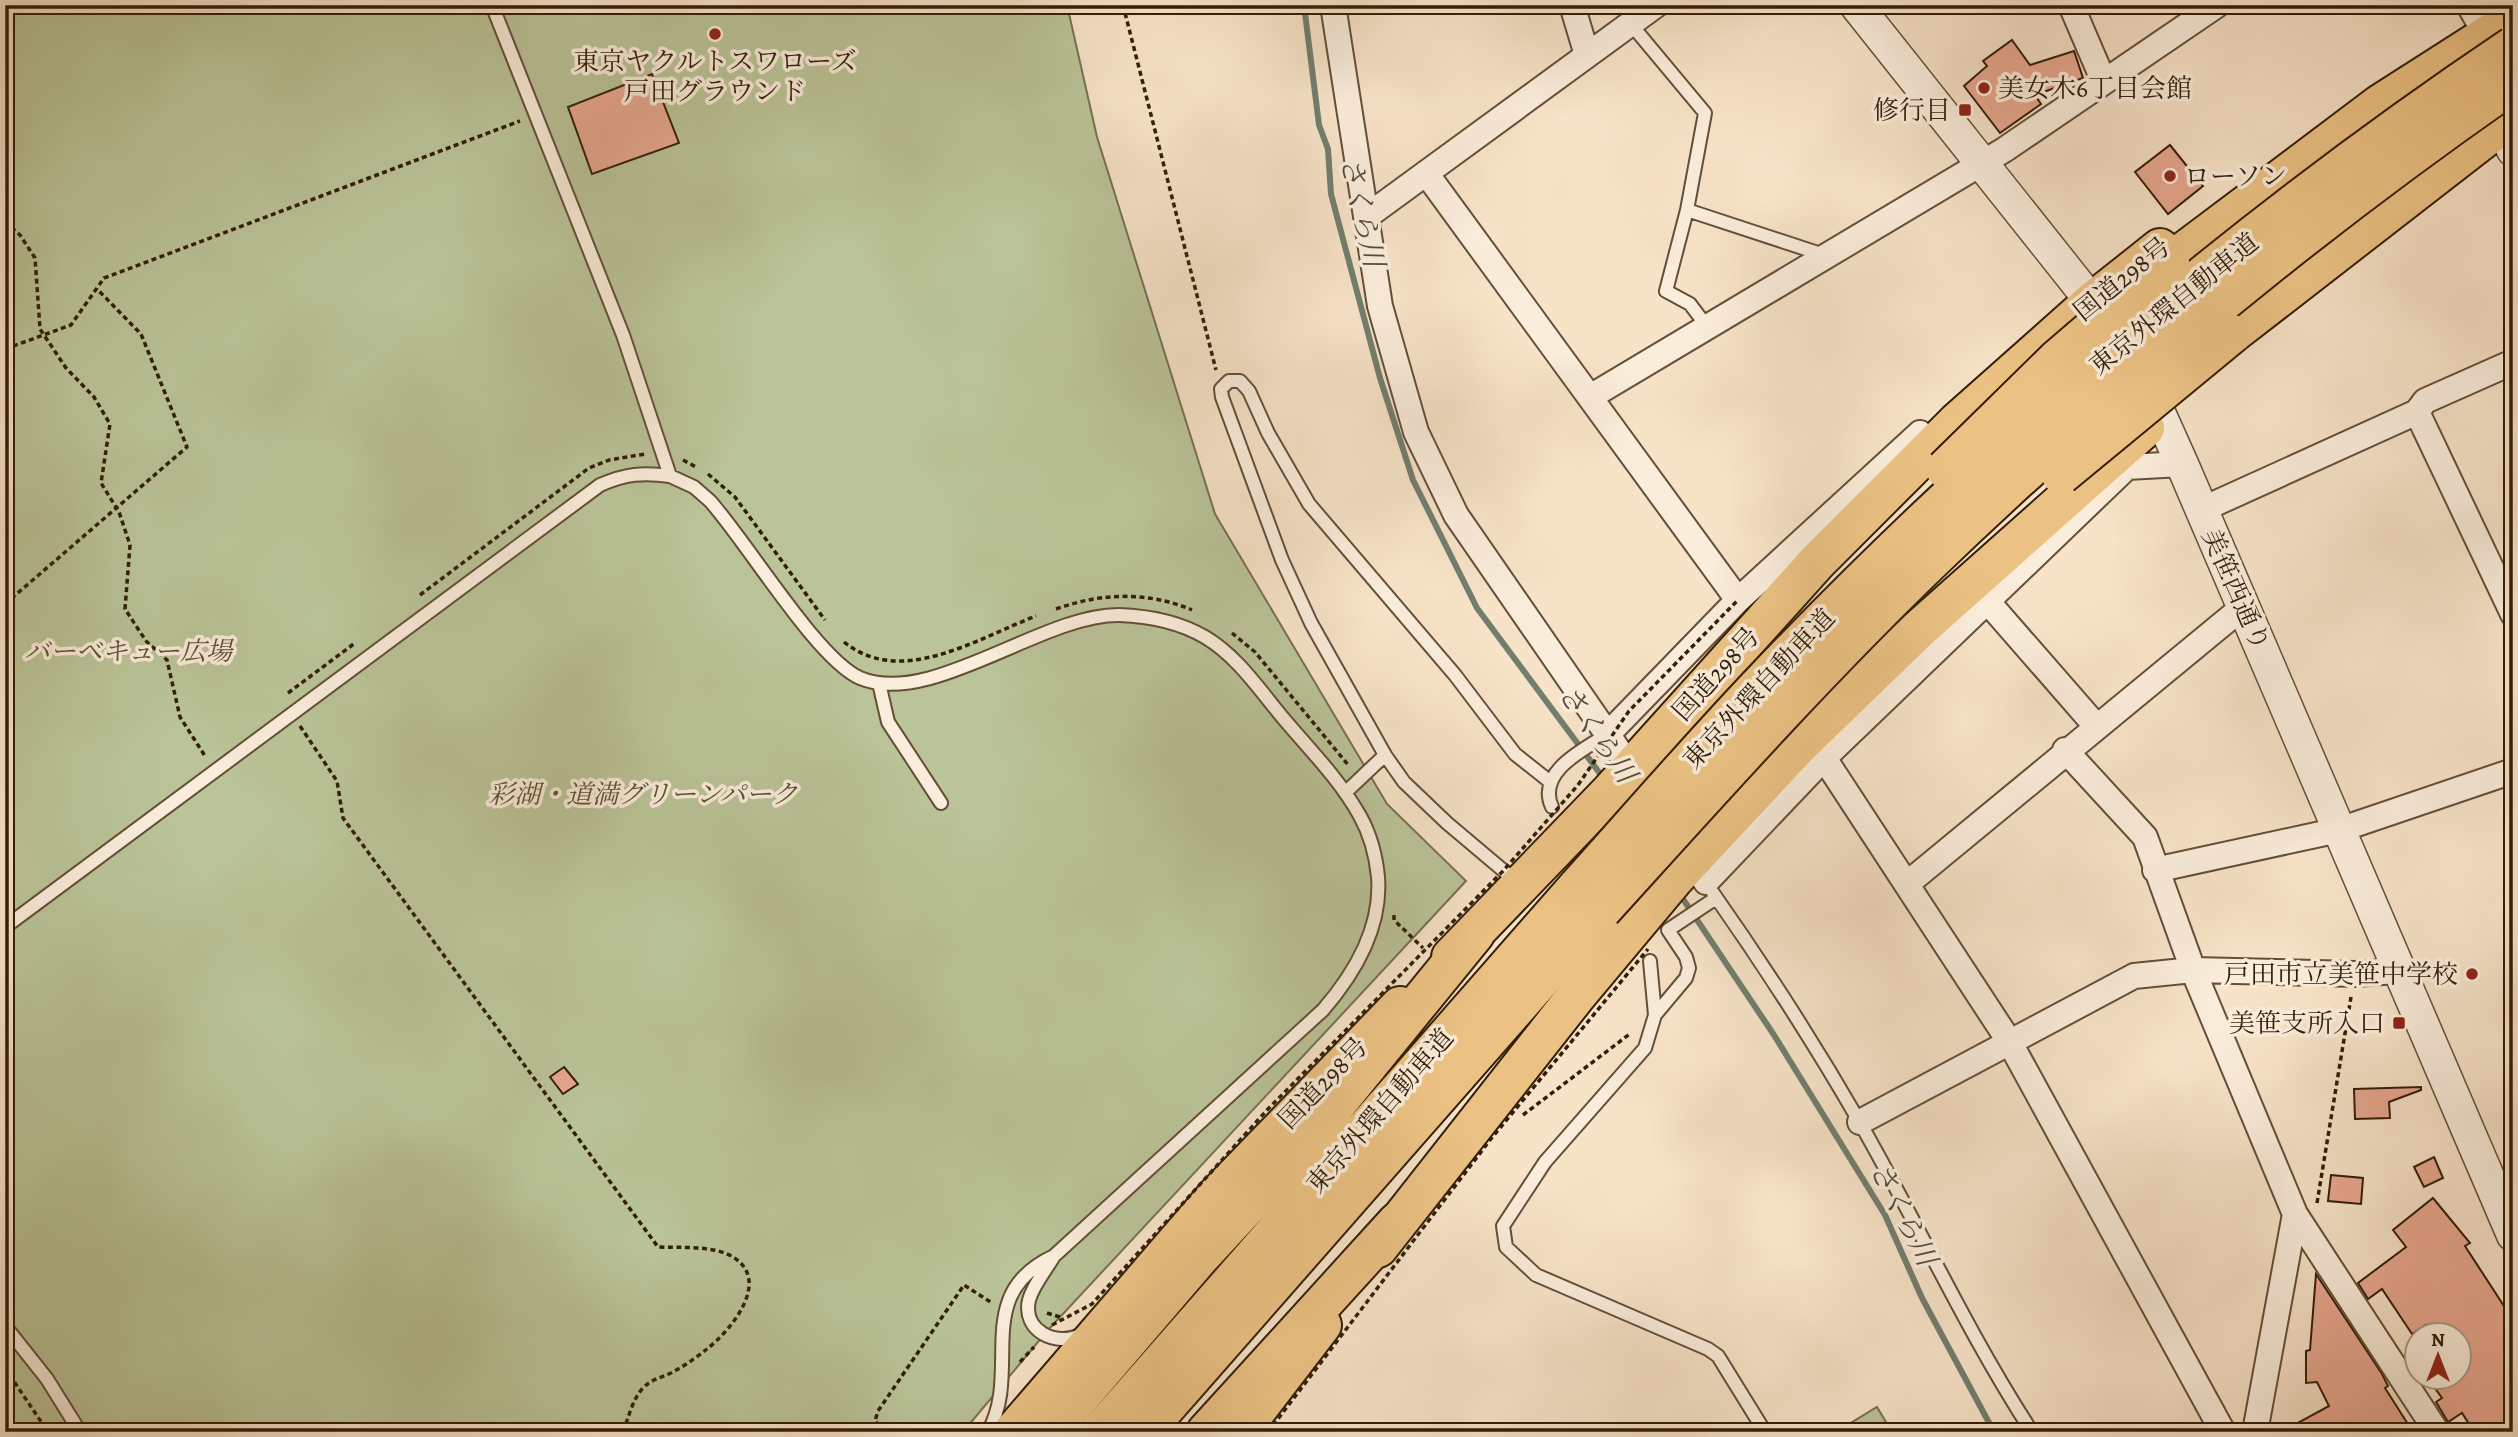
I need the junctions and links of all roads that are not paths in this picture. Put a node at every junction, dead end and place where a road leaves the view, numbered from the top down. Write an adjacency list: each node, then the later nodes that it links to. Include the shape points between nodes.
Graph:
1 (492, 5): 28 (lane, via 623,335)
2 (1333, 5): 18 (street)
3 (1572, 5): 11 (street)
4 (1656, 5): 9 (street)
5 (1856, 5): 15 (street, 美笹西通り)
6 (2071, 5): 12 (street)
7 (2216, 6): 12 (street)
8 (2490, 12): 20 (highway, 国道298号, via 2290,148); 34 (highway, bridge, via 2391,96 2273,181 2104,317 1951,462 1823,603)
9 (1630, 23): 11 (street); 17 (lane, via 1705,113)
10 (2513, 46): 34 (highway, 東京外環自動車道, bridge, via 2286,212 2125,341 1900,544)
11 (1587, 55): 16 (street)
12 (2104, 82): 15 (street)
13 (2513, 83): 41 (highway, 東京外環自動車道, bridge, via 2298,242 2091,415 1930,563)
14 (2511, 134): 25 (highway); 41 (highway, bridge, via 2243,325 2047,487)
15 (1980, 165): 19 (street); 20 (street, 美笹西通り)
16 (1426, 173): 18 (street); 23 (street)
17 (1687, 210): 19 (lane); 21 (lane, via 1665,291 1690,304)
18 (1366, 217): 37 (street, via 1380,306 1416,432 1456,515)
19 (1830, 257): 21 (street)
20 (2092, 302): 25 (street, 美笹西通り); 26 (highway, 国道298号)
21 (1708, 328): 23 (street)
22 (2513, 362): 24 (street, via 2425,401)
23 (1590, 397): 30 (street)
24 (2417, 412): 29 (street); 33 (street)
25 (2160, 415): 27 (street, 美笹西通り); 52 (highway, via 1918,629 1799,745)
26 (1957, 422): 30 (street, via 1927,427); 43 (highway, 国道298号, via 1817,562)
27 (2182, 464): 29 (street, 美笹西通り); 31 (street, via 2127,467)
28 (670, 476): 35 (lane, via 694,487 725,518 828,652 860,678); 53 (lane, via 623,474 600,485)
29 (2201, 510): 32 (street, 美笹西通り)
30 (1738, 600): 37 (street)
31 (1987, 601): 36 (street); 40 (street)
32 (2243, 607): 36 (street); 48 (street, 美笹西通り)
33 (2513, 614)
34 (1764, 680): 71 (highway, 東京外環自動車道, bridge)
35 (879, 683): 45 (lane, via 935,676 1097,617 1153,618 1191,629 1229,654); 46 (lane, via 888,722)
36 (2096, 726): 38 (street)
37 (1602, 737): 43 (street); 44 (lane, via 1561,766)
38 (2066, 750): 49 (street, via 2145,837); 51 (street)
39 (1384, 755): 44 (lane, via 1282,561 1221,389 1229,381 1240,381 1249,391 1309,504 1455,675 1515,754); 45 (lane); 50 (lane, via 1421,798)
40 (1824, 758): 51 (street); 52 (street)
41 (1737, 761): 72 (highway, 東京外環自動車道, bridge)
42 (2513, 771): 48 (street)
43 (1621, 780): 50 (highway, 国道298号); 52 (street)
44 (1549, 781): 47 (lane)
45 (1346, 792): 64 (lane, via 1370,839 1378,878 1371,933 1343,986 1323,1010)
46 (941, 803)
47 (1552, 807)
48 (2339, 830): 49 (street); 57 (street, 美笹西通り)
49 (2155, 870): 56 (street)
50 (1511, 878): 54 (highway, 国道298号)
51 (1908, 883): 59 (street)
52 (1688, 890): 58 (lane, via 1668,930 1689,968); 60 (lane, via 1776,985); 62 (highway, via 1577,995)
53 (5, 927)
54 (1475, 934): 65 (highway, 国道298号, via 1303,1103); 67 (highway, via 1299,1150)
55 (1649, 955): 58 (lane)
56 (2193, 970): 57 (street); 59 (street, via 2134,976); 61 (street)
57 (2397, 971): 63 (street, 美笹西通り)
58 (1655, 1015): 75 (lane, via 1645,1048 1545,1162 1503,1226 1506,1247 1536,1275 1718,1356)
59 (2009, 1041): 60 (street); 77 (street)
60 (1860, 1122): 76 (lane, via 1949,1290)
61 (2295, 1214): 78 (street); 79 (street)
62 (1397, 1222): 73 (highway); 74 (highway)
63 (2513, 1235)
64 (1054, 1256): 65 (lane, via 1030,1297 1028,1308 1037,1329 1053,1340 1068,1341); 69 (lane, via 1034,1265 1006,1306 1001,1326 1000,1402)
65 (1113, 1314): 70 (highway, 国道298号)
66 (5, 1326): 68 (lane, via 47,1379)
67 (1053, 1428)
68 (80, 1432)
69 (988, 1432)
70 (1013, 1432)
71 (1100, 1432)
72 (1144, 1432)
73 (1206, 1432)
74 (1240, 1432)
75 (1765, 1432)
76 (2032, 1432)
77 (2223, 1432)
78 (2255, 1432)
79 (2437, 1432)

